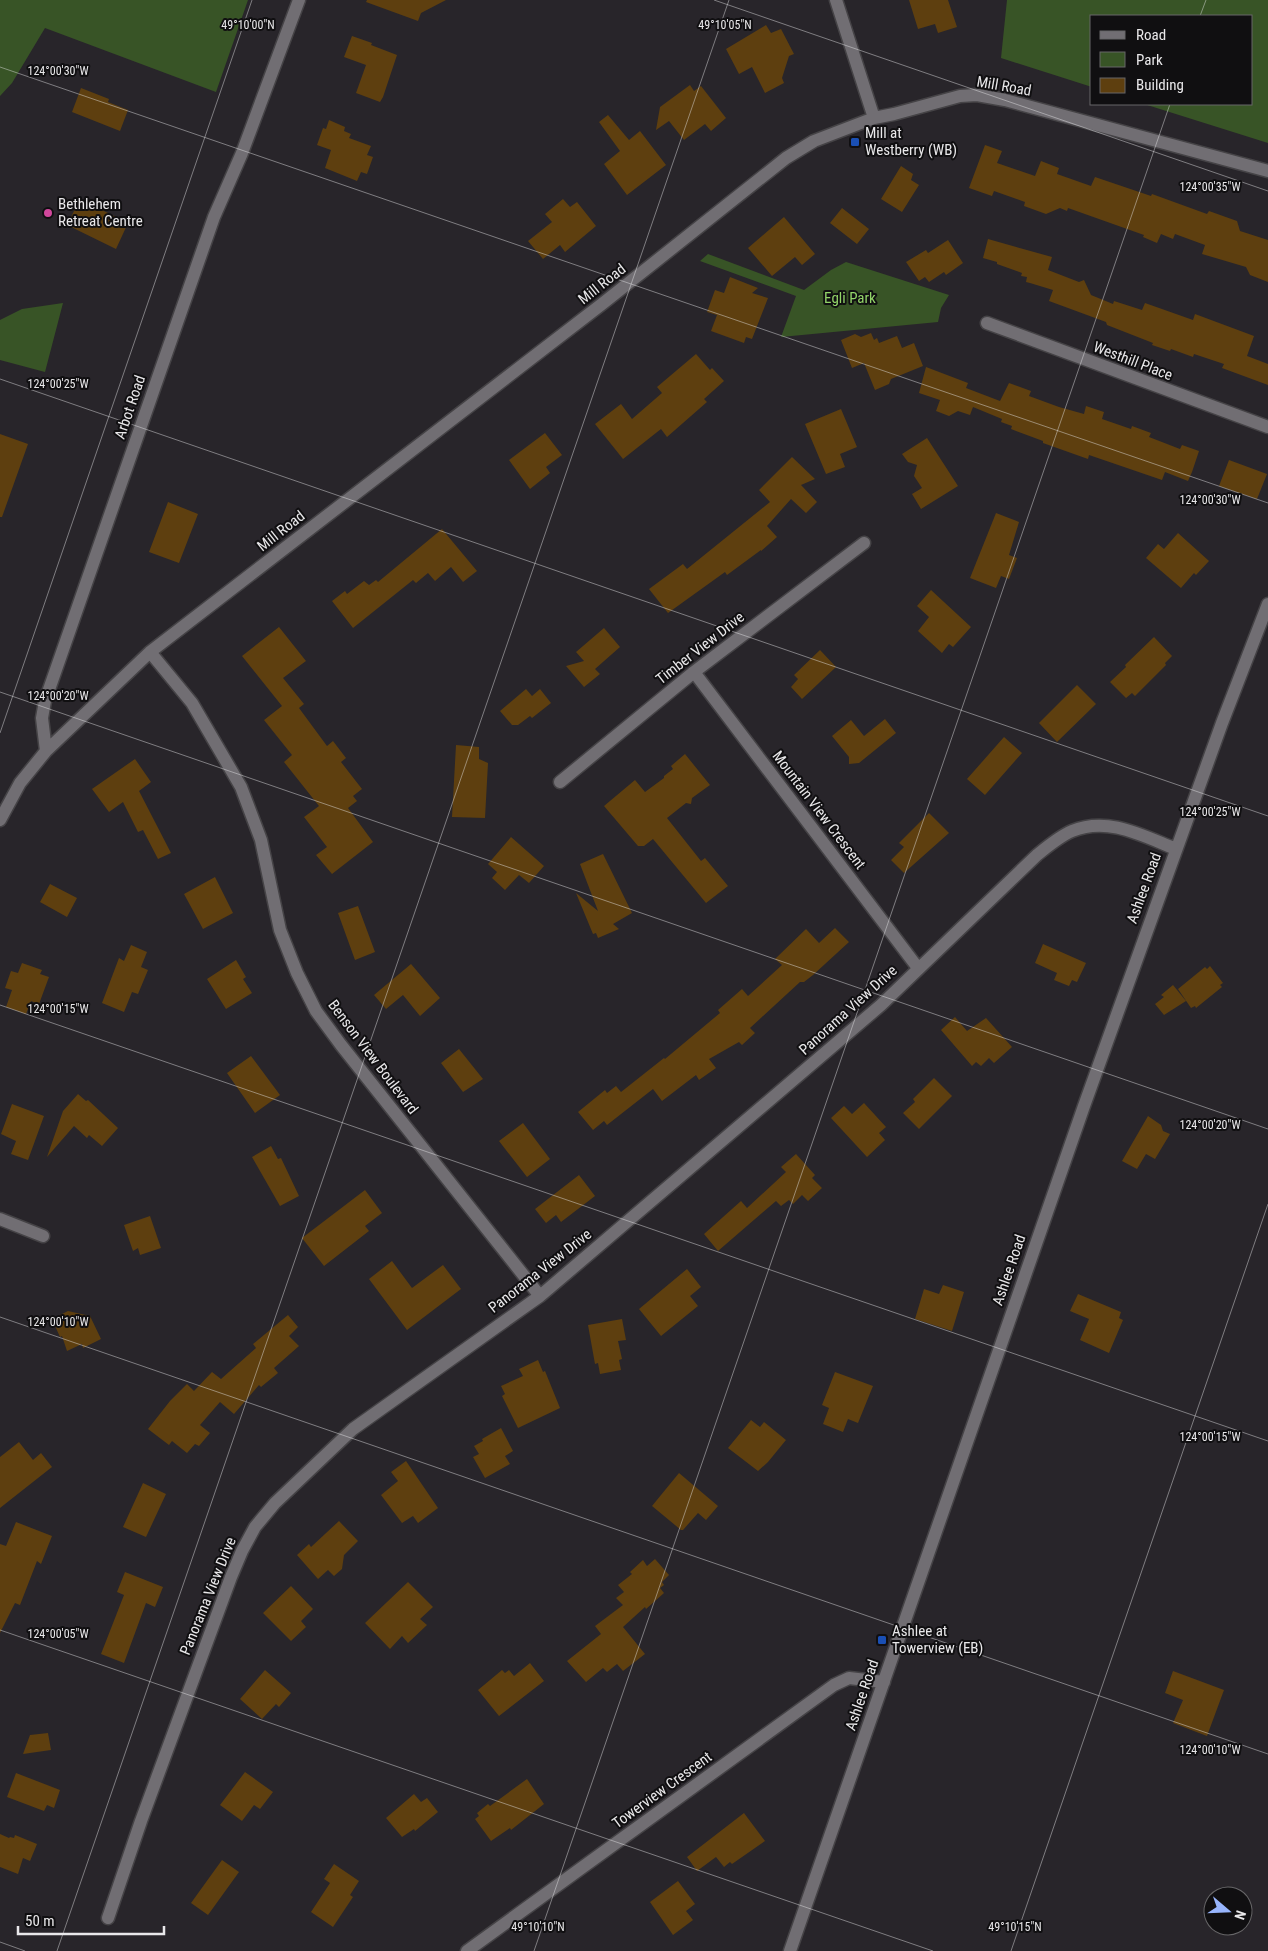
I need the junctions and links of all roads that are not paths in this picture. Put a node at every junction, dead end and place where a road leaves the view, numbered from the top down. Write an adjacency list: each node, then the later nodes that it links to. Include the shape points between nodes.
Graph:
1 (299, 0): 11 (street, Arbot Road, via 242,153 214,217 46,701 42,718)
2 (836, 0): 3 (street)
3 (874, 118): 4 (street, Mill Road, via 960,96 976,95); 9 (street, Mill Road, via 814,141 786,158)
4 (1268, 171)
5 (987, 323): 6 (street, Westhill Place)
6 (1268, 427)
7 (864, 543): 10 (street, Timber View Drive)
8 (1268, 604): 14 (street, Ashlee Road)
9 (150, 652): 11 (street, Mill Road); 18 (street, Benson View Boulevard, via 192,703 241,787 261,840 280,930 316,1011)
10 (694, 672): 12 (street, Timber View Drive); 15 (street, Mountain View Crescent)
11 (46, 751): 13 (street, via 20,783)
12 (560, 782)
13 (0, 820)
14 (1176, 849): 15 (street, Panorama View Drive, via 1121,827 1098,824 1072,831 1037,855); 19 (street, Ashlee Road)
15 (918, 968): 18 (street, Panorama View Drive, via 882,1005)
16 (0, 1219): 17 (street)
17 (43, 1236)
18 (540, 1296): 20 (street, Panorama View Drive, via 353,1429 275,1503 255,1527 230,1577)
19 (884, 1682): 21 (street, Towerview Crescent, via 849,1678 834,1685); 22 (street, Ashlee Road)
20 (108, 1918)
21 (467, 1951)
22 (790, 1951)

